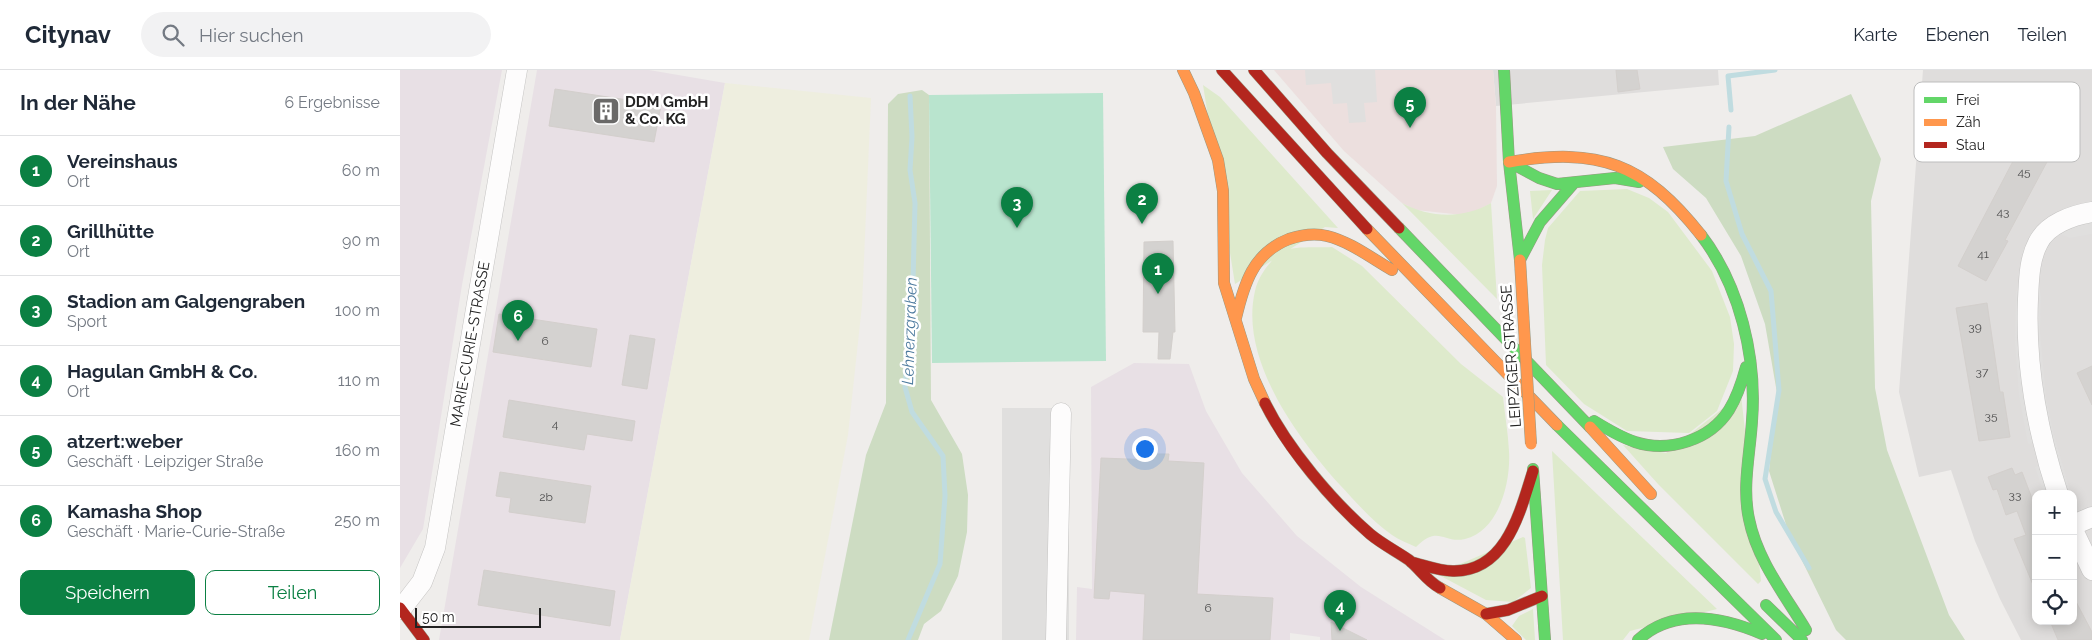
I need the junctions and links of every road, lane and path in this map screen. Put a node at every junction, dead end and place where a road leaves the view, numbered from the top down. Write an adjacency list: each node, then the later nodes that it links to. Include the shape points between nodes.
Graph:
1 (517, 70): 26 (street, MARIE-CURIE-STRASSE, via 436,548 422,582)
2 (1184, 70): 12 (main road, via 1218,160 1223,191 1224,283)
3 (1222, 70): 11 (main road)
4 (1254, 70): 14 (main road, via 1327,154)
5 (1504, 70): 6 (main road, LEIPZIGER STRASSE)
6 (1509, 162): 7 (main road, via 1539,178 1557,184); 8 (main road, via 1544,156 1596,158 1619,165); 10 (main road, LEIPZIGER STRASSE)
7 (1573, 184): 8 (main road, via 1615,178); 10 (main road, via 1540,222)
8 (1653, 185): 13 (main road, via 1676,204 1701,235 1724,275 1740,314)
9 (2092, 212): 17 (street, via 2055,224 2038,242 2030,268 2027,324 2030,378 2042,447)
10 (1520, 260): 16 (main road, LEIPZIGER STRASSE, bridge)
11 (1420, 287): 12 (main road, via 1338,240 1325,235 1302,235 1279,242 1251,268); 33 (main road)
12 (1236, 318): 22 (main road, via 1254,378 1289,441 1342,506 1371,535)
13 (1750, 353): 14 (main road, via 1739,390 1725,416 1705,435 1680,444 1653,446 1625,438); 35 (main road, via 1753,394 1745,486 1749,520 1759,552)
14 (1573, 409): 18 (main road)
15 (1061, 413): 29 (street)
16 (1533, 471): 22 (main road, via 1507,542 1483,565 1466,571 1452,571); 24 (main road, LEIPZIGER STRASSE)
17 (2057, 490)
18 (1662, 504)
19 (2092, 517): 20 (street)
20 (2077, 523)
21 (2075, 535): 23 (street)
22 (1411, 562): 27 (main road, via 1429,582)
23 (2092, 570)
24 (1542, 596): 27 (main road, via 1515,610); 31 (main road, LEIPZIGER STRASSE)
25 (1760, 599): 34 (main road)
26 (401, 608): 28 (main road)
27 (1486, 614): 30 (main road)
28 (424, 640)
29 (1056, 640)
30 (1516, 640)
31 (1546, 640)
32 (1638, 640): 33 (main road, via 1676,618 1703,616 1729,620)
33 (1776, 640)
34 (1802, 640)
35 (1812, 640)

